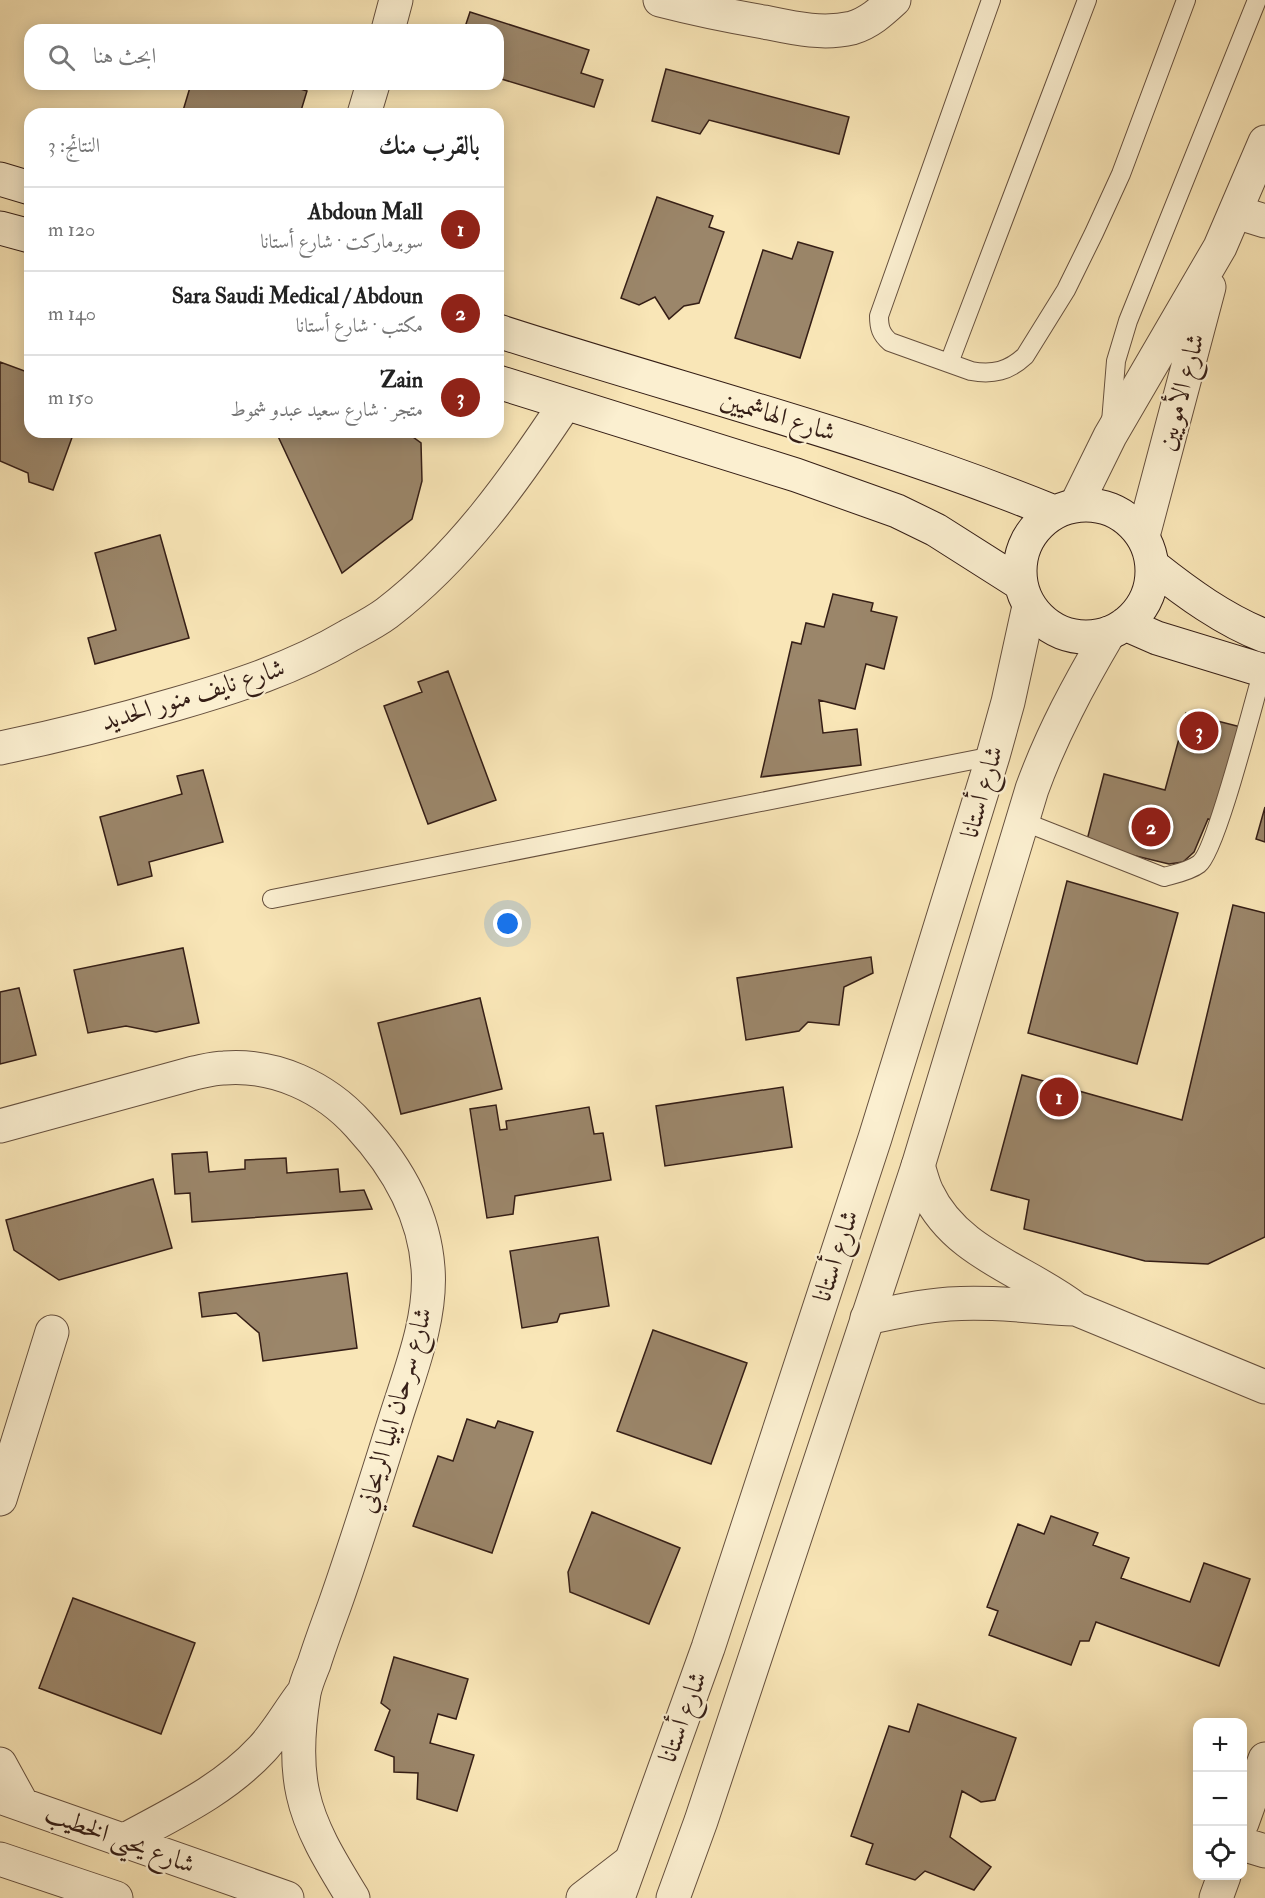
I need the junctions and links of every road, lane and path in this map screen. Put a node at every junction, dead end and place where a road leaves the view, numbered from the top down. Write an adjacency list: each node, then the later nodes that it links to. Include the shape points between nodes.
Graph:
1 (396, 0): 8 (street)
2 (660, 0): 3 (street, via 827,32 875,18)
3 (894, 0)
4 (991, 0): 19 (lane, via 879,316 879,326 890,342)
5 (1086, 0): 19 (lane)
6 (1186, 0): 19 (lane, via 1116,184 1066,290 1032,346 1017,364 995,373 971,371)
7 (1257, 0): 22 (lane, via 1128,321 1116,361)
8 (390, 24)
9 (371, 90): 10 (street)
10 (366, 108)
11 (1265, 142): 14 (street, شارع الأمويين)
12 (0, 179): 13 (street)
13 (24, 186)
14 (1251, 216): 17 (street, شارع الأمويين)
15 (0, 228): 16 (street)
16 (24, 234)
17 (1220, 247): 22 (street, شارع الأمويين); 24 (street, شارع الأمويين)
18 (504, 333): 23 (street, شارع الهاشميين, via 792,419)
19 (949, 363)
20 (504, 384): 21 (street, شارع الهاشميين)
21 (565, 404): 25 (street, شارع الهاشميين, via 796,475 897,511 936,530); 29 (street, شارع نايف منور الحديد, via 501,497 465,540 429,578 385,615 324,650 248,683)
22 (1110, 436): 23 (street, شارع الأمويين)
23 (1065, 508): 24 (street, via 1096,505 1114,511 1131,521); 25 (street, via 1037,525 1026,542 1020,563)
24 (1148, 551): 26 (street, via 1152,582 1146,598 1138,612); 27 (street, via 1186,593)
25 (1025, 595): 26 (street, via 1044,623 1064,633 1087,637); 30 (street, شارع أستانا, via 1008,702)
26 (1117, 628): 28 (street); 31 (street, شارع أستانا, via 1071,698 1048,746)
27 (1265, 636)
28 (1264, 670): 31 (lane, via 1216,828 1200,864 1164,877)
29 (0, 748)
30 (993, 756): 32 (lane); 49 (street, شارع أستانا, via 817,1316 708,1648)
31 (1022, 821): 34 (street, شارع أستانا)
32 (272, 899)
33 (0, 1126): 40 (street, شارع سرحان ايليا الريحاني, via 195,1073 256,1068 285,1074 342,1108 375,1142 396,1174 414,1208 424,1240 428,1269 421,1332 356,1543)
34 (918, 1166): 35 (street, via 927,1192 960,1236); 36 (street, شارع أستانا)
35 (1076, 1309): 36 (street, via 949,1304); 38 (street)
36 (867, 1318): 56 (street, شارع أستانا)
37 (52, 1332): 39 (street)
38 (1265, 1387)
39 (0, 1499)
40 (304, 1692): 45 (street, شارع سرحان ايليا الريحاني, via 263,1748 224,1784); 53 (street, شارع سرحان ايليا الريحاني, via 299,1747 302,1793 320,1838)
41 (1265, 1759): 44 (street)
42 (0, 1764): 43 (street, شارع يحيى الخطيب)
43 (11, 1801): 45 (street, شارع يحيى الخطيب)
44 (1247, 1809)
45 (123, 1841): 51 (street, شارع يحيى الخطيب)
46 (1247, 1846): 47 (street)
47 (1265, 1851)
48 (0, 1859): 52 (street)
49 (631, 1861): 54 (street); 55 (street, شارع أستانا)
50 (1222, 1880): 57 (street)
51 (266, 1895)
52 (116, 1898)
53 (352, 1898)
54 (583, 1898)
55 (618, 1898)
56 (673, 1898)
57 (1216, 1898)

